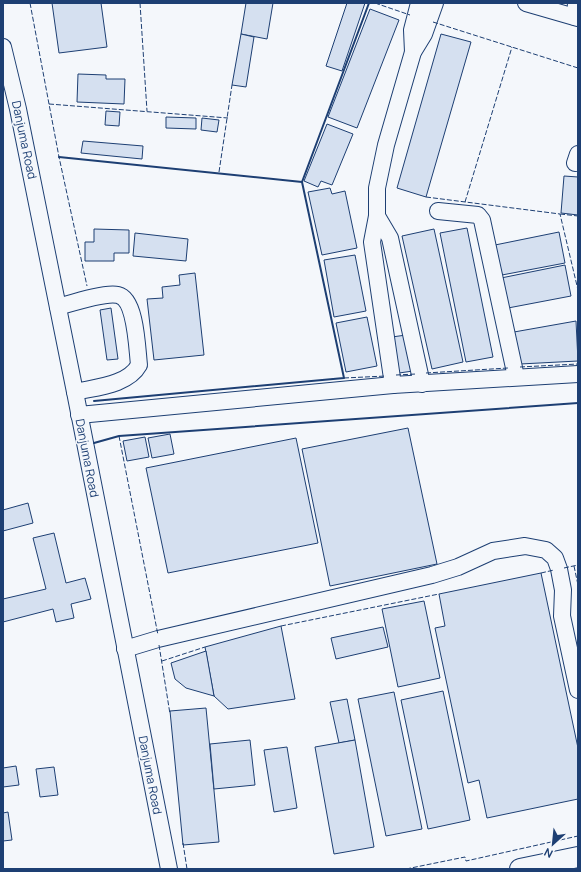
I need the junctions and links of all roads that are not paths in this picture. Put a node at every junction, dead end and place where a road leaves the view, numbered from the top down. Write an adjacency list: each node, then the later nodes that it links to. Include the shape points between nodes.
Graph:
1 (419, 3): 7 (street, via 412,30)
2 (434, 3): 7 (street, via 424,34)
3 (526, 3): 4 (street)
4 (554, 7): 5 (street)
5 (577, 13)
6 (3, 47): 10 (street, Danjuma Road)
7 (413, 52): 9 (street, via 380,167 376,195)
8 (438, 211): 12 (street, via 478,215 482,220)
9 (377, 216): 13 (street, via 390,238); 14 (street, via 372,242)
10 (58, 306): 15 (street, Danjuma Road); 15 (street, via 110,294 128,300 132,309 140,365 135,373 127,378)
11 (578, 374): 12 (street)
12 (516, 377): 13 (street)
13 (422, 384): 14 (street)
14 (393, 385): 16 (street)
15 (75, 392): 16 (street, Danjuma Road)
16 (79, 416): 17 (street, Danjuma Road)
17 (125, 649): 18 (street, via 432,575 458,567 493,551 525,546 546,550 555,558 563,590 562,616); 20 (street, Danjuma Road)
18 (578, 690)
19 (578, 857): 21 (main road)
20 (169, 869)
21 (520, 869)

